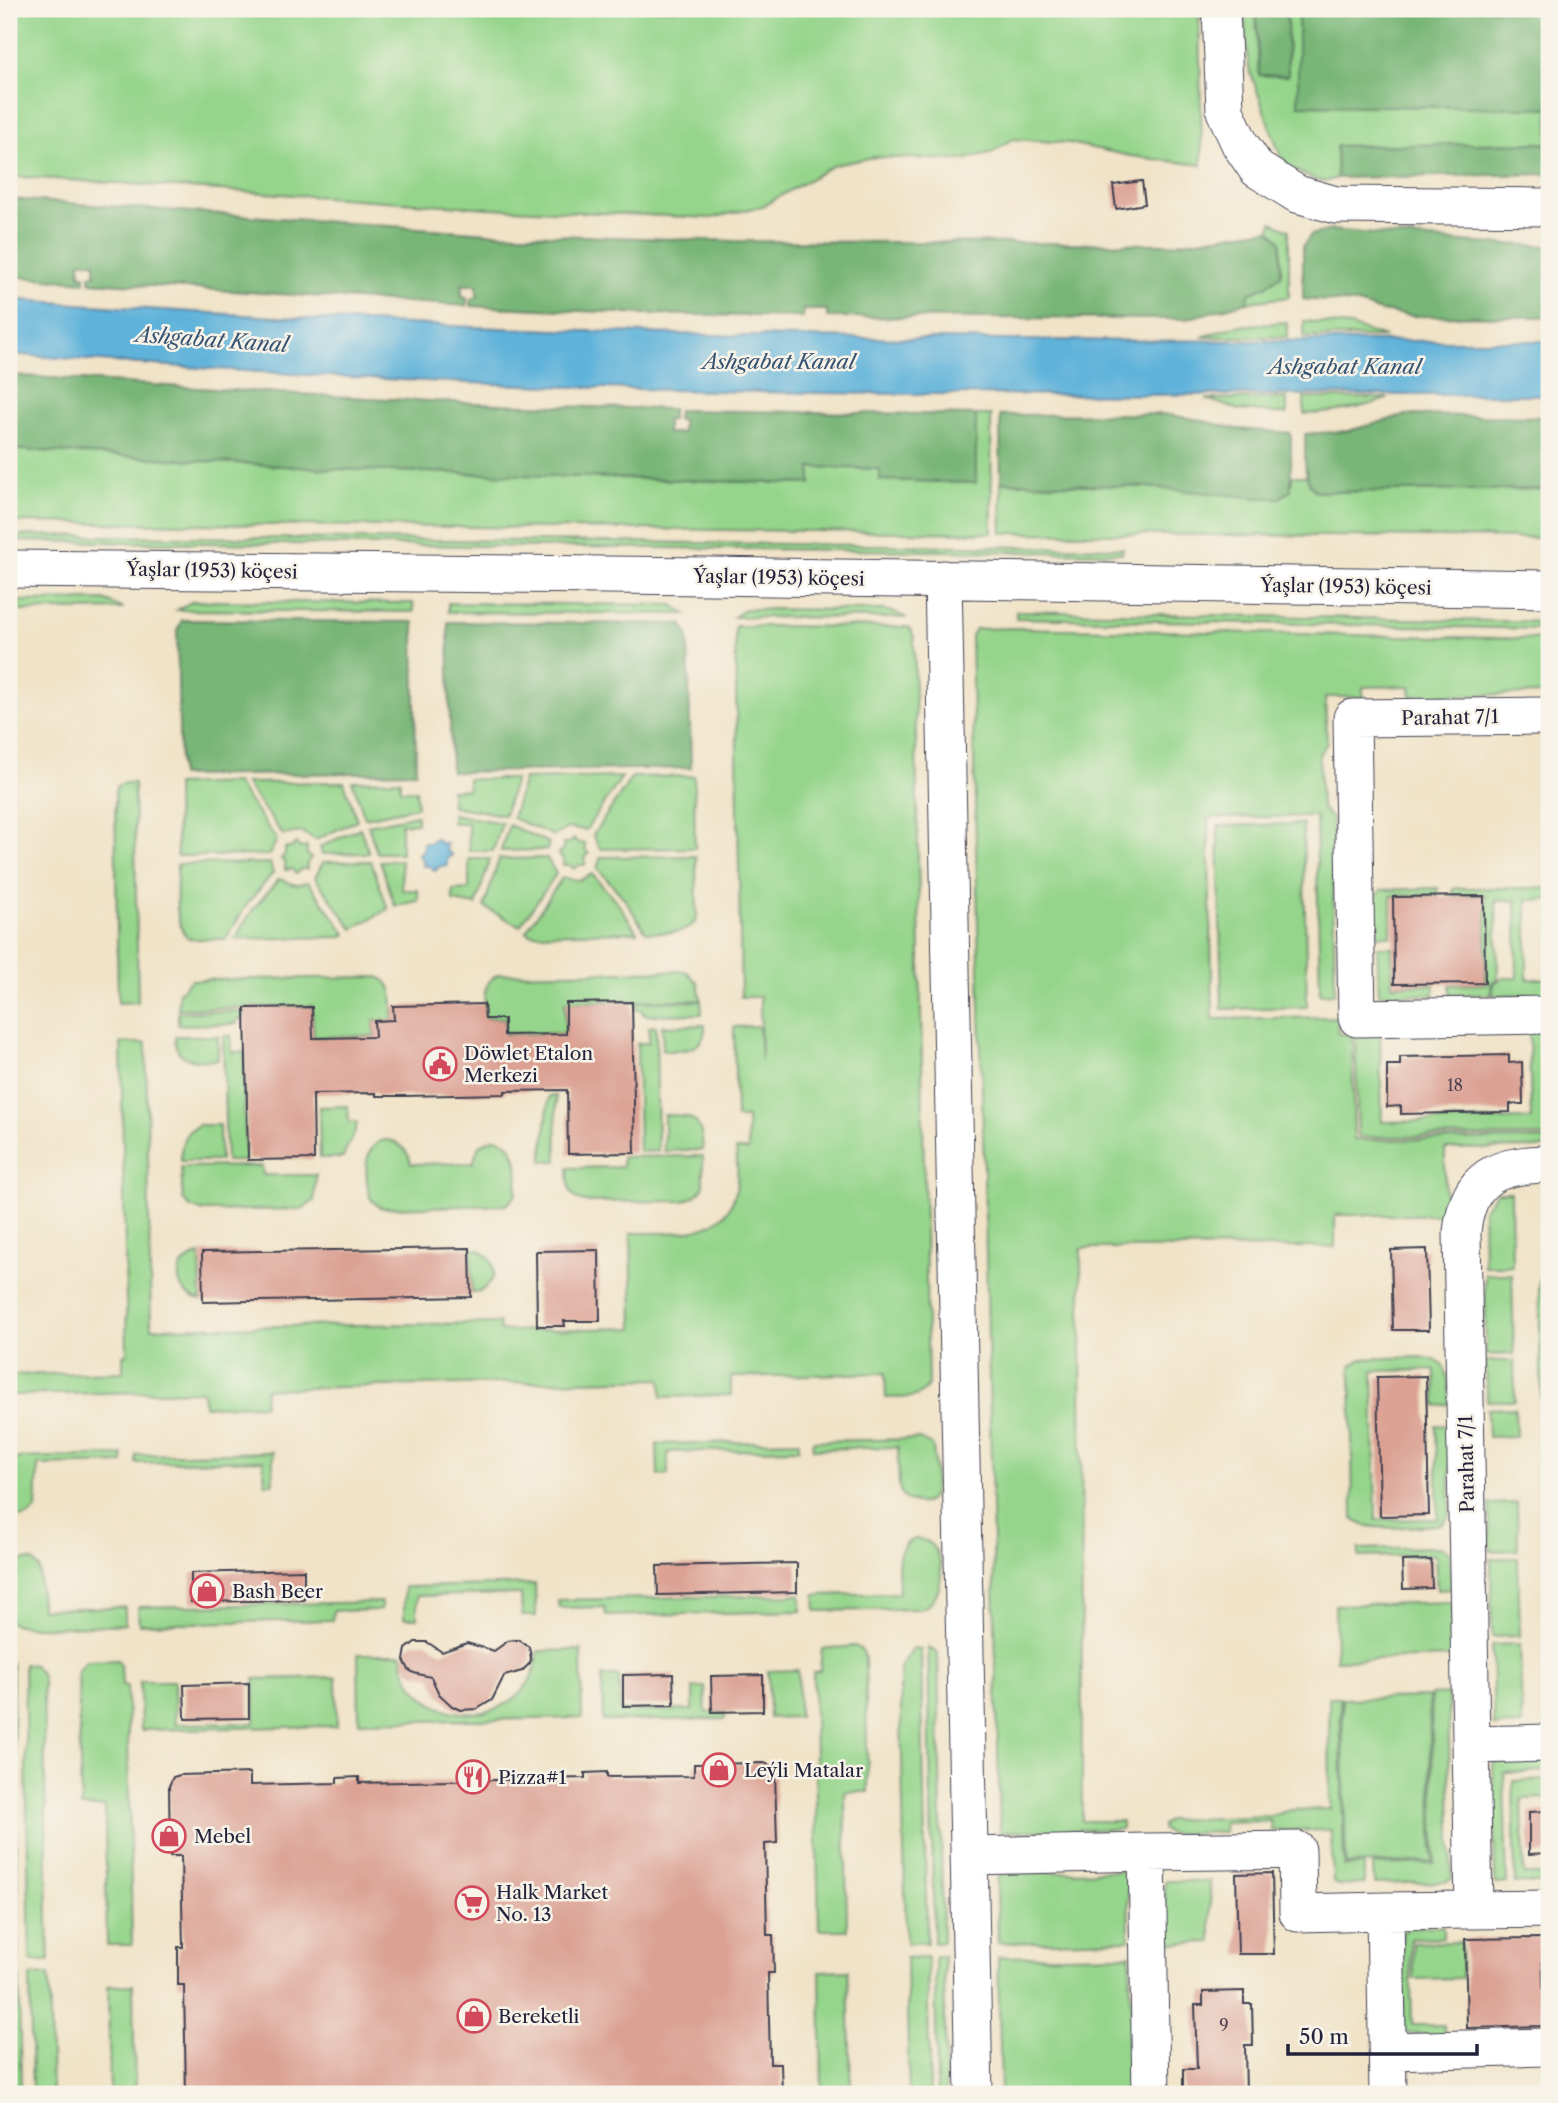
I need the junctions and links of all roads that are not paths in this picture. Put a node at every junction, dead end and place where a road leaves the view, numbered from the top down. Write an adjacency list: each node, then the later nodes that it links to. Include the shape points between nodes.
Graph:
1 (1221, 9): 2 (street, via 1224,111 1257,169 1297,194 1336,205)
2 (1549, 207)
3 (9, 569): 4 (street, Ýaşlar (1953) köçesi)
4 (943, 579): 5 (street, Ýaşlar (1953) köçesi); 12 (street)
5 (1549, 589)
6 (1549, 716): 7 (street, Parahat 7/1, via 1352,718 1357,1018)
7 (1549, 1015)
8 (1549, 1164): 10 (street, Parahat 7/1, via 1496,1171 1476,1188 1463,1216)
9 (1549, 1743): 10 (street)
10 (1471, 1745): 14 (street, Parahat 7/1)
11 (1147, 1852): 12 (street); 15 (street, via 1297,1850 1298,1913); 19 (street)
12 (969, 1856): 18 (street)
13 (1549, 1909): 14 (street)
14 (1474, 1910): 15 (street)
15 (1385, 1912): 17 (street)
16 (1549, 2048): 17 (street)
17 (1388, 2050): 20 (street)
18 (974, 2094)
19 (1151, 2094)
20 (1388, 2094)

